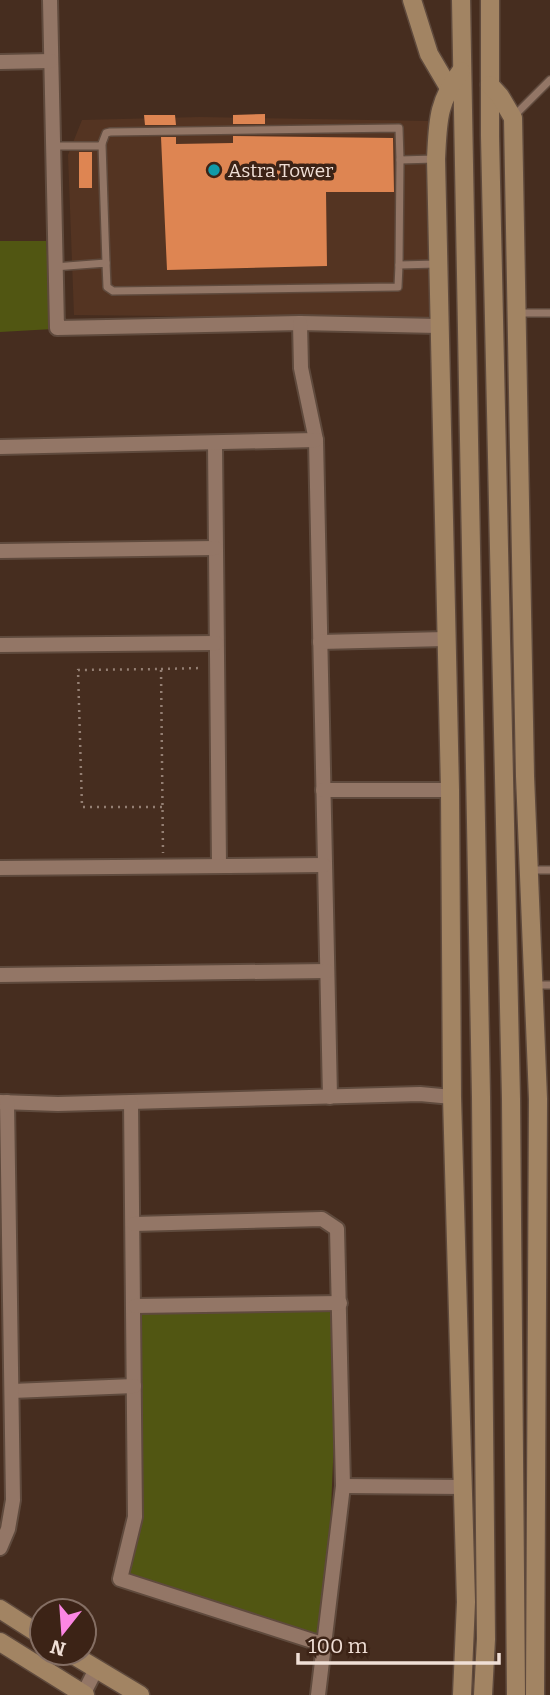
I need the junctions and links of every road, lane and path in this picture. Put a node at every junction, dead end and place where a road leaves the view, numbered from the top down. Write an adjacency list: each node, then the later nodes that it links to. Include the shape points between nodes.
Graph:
1 (50, 0): 5 (street)
2 (412, 0): 10 (street, via 429,54)
3 (461, 0): 7 (street)
4 (491, 0): 9 (street)
5 (51, 61): 6 (street); 13 (street)
6 (0, 62)
7 (461, 71): 10 (street); 60 (street)
8 (550, 80): 11 (lane)
9 (489, 85): 11 (street); 58 (street)
10 (449, 88): 14 (street, via 439,109)
11 (513, 118): 20 (street)
12 (103, 144): 13 (lane); 15 (lane, via 110,132 399,128); 16 (lane)
13 (52, 146): 19 (street)
14 (436, 159): 15 (lane); 17 (street)
15 (400, 160): 18 (lane)
16 (106, 263): 18 (lane, via 107,288 113,291 398,287); 19 (lane)
17 (437, 264): 18 (lane); 23 (street)
18 (399, 265)
19 (54, 267): 22 (street, via 55,326 60,329)
20 (516, 313): 21 (lane); 42 (street)
21 (550, 313)
22 (300, 323): 23 (street); 24 (street, via 301,368)
23 (438, 326): 29 (street)
24 (316, 440): 25 (street); 30 (street)
25 (215, 444): 26 (street); 27 (street)
26 (0, 447)
27 (215, 548): 28 (street); 31 (street)
28 (0, 551)
29 (446, 639): 30 (street); 36 (street)
30 (320, 642): 35 (street)
31 (216, 643): 32 (street); 33 (street)
32 (0, 645)
33 (217, 667): 34 (path); 40 (street)
34 (161, 669): 37 (path); 37 (path, via 78,670 82,807)
35 (323, 790): 36 (street); 38 (street)
36 (450, 790): 48 (street)
37 (162, 807): 39 (path)
38 (324, 865): 40 (street); 44 (street)
39 (163, 866): 40 (street); 41 (street)
40 (219, 866)
41 (0, 867)
42 (528, 870): 43 (lane); 46 (street)
43 (550, 870)
44 (327, 971): 45 (street); 47 (street)
45 (0, 975)
46 (542, 985): 49 (street)
47 (330, 1097): 48 (street); 51 (street)
48 (452, 1097): 59 (street)
49 (544, 1098): 61 (street)
50 (3, 1102): 51 (street); 55 (street)
51 (131, 1102): 52 (street)
52 (134, 1224): 53 (street, via 327,1220 339,1234); 54 (street)
53 (340, 1303): 54 (street); 62 (street)
54 (135, 1306): 56 (street)
55 (6, 1356): 57 (street)
56 (134, 1386): 57 (street); 68 (street, via 135,1517 120,1578)
57 (12, 1391): 64 (street, via 13,1500)
58 (514, 1400): 61 (street); 76 (street)
59 (462, 1404): 60 (street); 63 (street)
60 (484, 1429): 75 (street)
61 (537, 1429): 77 (street)
62 (343, 1486): 63 (street); 68 (street)
63 (464, 1487): 74 (street)
64 (0, 1548)
65 (0, 1609): 66 (street)
66 (28, 1627)
67 (0, 1642): 71 (street)
68 (325, 1645): 73 (street)
69 (93, 1667): 70 (street)
70 (96, 1669): 71 (street); 72 (street)
71 (84, 1695)
72 (140, 1695)
73 (318, 1695)
74 (462, 1695)
75 (483, 1695)
76 (516, 1695)
77 (535, 1695)

